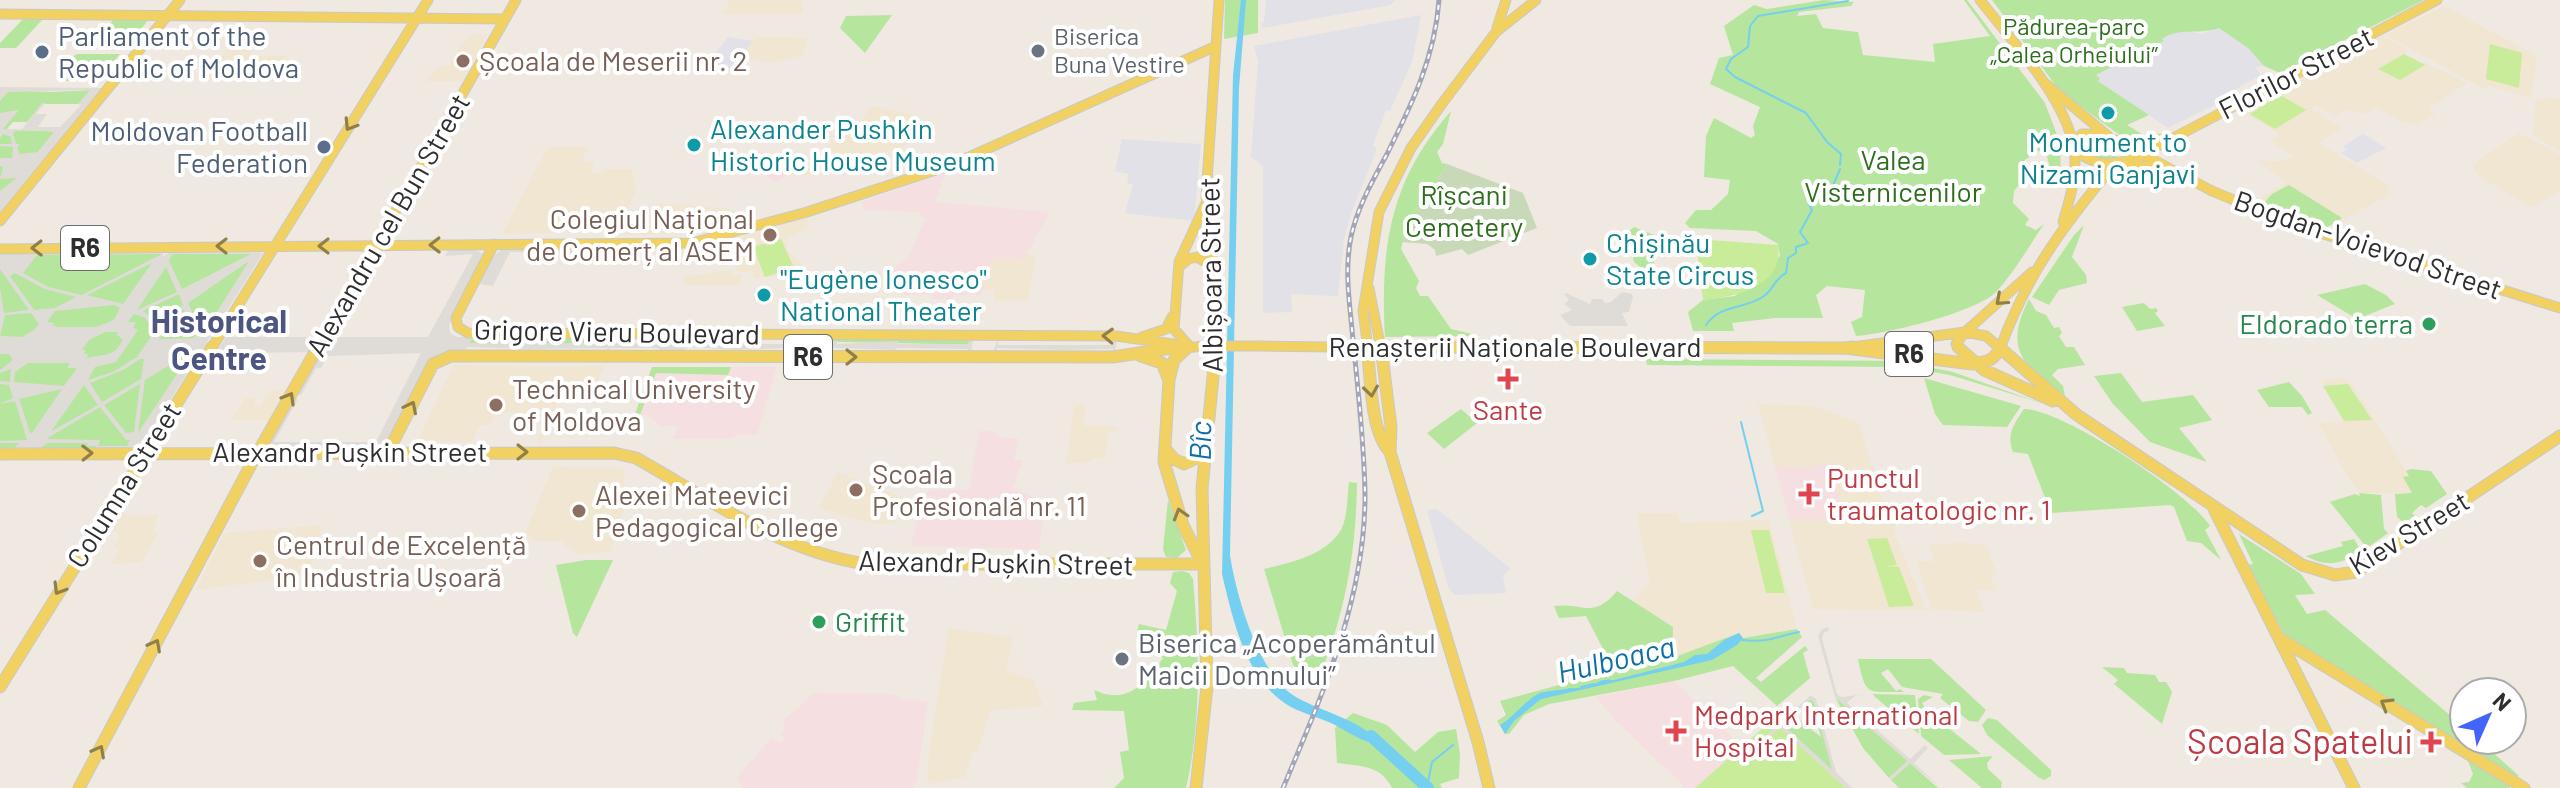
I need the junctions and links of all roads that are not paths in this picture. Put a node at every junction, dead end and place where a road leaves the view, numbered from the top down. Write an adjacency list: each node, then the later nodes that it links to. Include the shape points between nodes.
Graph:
1 (180, 0): 11 (main road)
2 (428, 0): 12 (main road, Columna Street)
3 (516, 0): 13 (main road, Alexandru cel Bun Street)
4 (1219, 0): 15 (main road, Albișoara Street)
5 (1506, 0): 14 (main road)
6 (1980, 0): 16 (main road)
7 (2437, 0): 18 (main road, Florilor Street)
8 (1519, 1): 9 (main road)
9 (1535, 1): 14 (main road)
10 (0, 14): 11 (main road)
11 (167, 16): 12 (main road); 25 (main road)
12 (416, 19): 13 (main road); 28 (main road, Columna Street, one-way to 28)
13 (505, 19): 29 (main road, Alexandru cel Bun Street)
14 (1496, 32): 34 (main road, via 1398,171 1379,212)
15 (1214, 47): 24 (main road, Albișoara Street); 27 (main road, via 951,165 702,241)
16 (2039, 77): 17 (main road); 19 (main road)
17 (2112, 138): 18 (main road); 19 (main road, via 2084,133); 20 (main road, Bogdan-Voievod Street); 22 (main road, via 2125,153)
18 (2155, 145): 20 (main road, Florilor Street); 21 (main road, via 2151,152)
19 (2074, 146): 22 (main road, Bogdan-Voievod Street, via 2087,160); 26 (main road, via 2073,189)
20 (2143, 153): 21 (main road, Bogdan-Voievod Street); 22 (main road, Florilor Street)
21 (2157, 161): 23 (main road, Bogdan-Voievod Street)
22 (2117, 164): 23 (main road, Bogdan-Voievod Street, via 2145,164); 26 (main road, R6)
23 (2179, 175): 35 (main road, Bogdan-Voievod Street, via 2314,232)
24 (1206, 202): 31 (main road, Albișoara Street); 32 (main road)
25 (0, 221)
26 (2062, 227): 33 (main road, R6)
27 (494, 244): 29 (main road, R6, one-way to 29); 38 (main road, Grigore Vieru Boulevard / R6, via 456,318 460,329 472,333)
28 (273, 246): 29 (main road, R6, one-way to 28); 30 (main road, R6, one-way to 30); 52 (main road, Columna Street)
29 (375, 246): 53 (main road, Alexandru cel Bun Street, one-way to 29)
30 (0, 249)
31 (1212, 266): 32 (main road, via 1197,257); 57 (main road, Albișoara Street, via 1216,363)
32 (1178, 268): 36 (main road)
33 (2036, 268): 37 (main road, R6, one-way to 37); 42 (main road, R6)
34 (1368, 286): 48 (main road); 49 (main road, one-way to 49, via 1363,311)
35 (2560, 308)
36 (1173, 315): 39 (main road, via 1162,331); 40 (main road, via 1175,333)
37 (1965, 332): 41 (main road, Renașterii Naționale Boulevard / R6); 42 (main road, via 1986,336); 45 (main road, R6, via 1957,347)
38 (987, 335): 39 (main road, Grigore Vieru Boulevard / R6, one-way to 38); 44 (main road)
39 (1133, 338): 40 (main road, Grigore Vieru Boulevard / R6)
40 (1187, 346): 41 (main road, Renașterii Naționale Boulevard / R6, bridge); 43 (main road, Grigore Vieru Boulevard / R6); 46 (main road, via 1173,361)
41 (1845, 348): 45 (main road, Renașterii Naționale Boulevard / R6)
42 (2000, 348): 45 (main road, R6, via 1992,360); 47 (main road)
43 (1132, 354): 44 (main road, Grigore Vieru Boulevard / R6); 46 (main road, via 1161,362)
44 (983, 357): 54 (main road, Grigore Vieru Boulevard / R6, one-way to 44, via 435,363 448,356)
45 (1972, 364): 47 (main road, Renașterii Naționale Boulevard)
46 (1169, 380): 51 (main road)
47 (2077, 415): 58 (main road, Kiev Street)
48 (1391, 427): 49 (main road); 55 (main road)
49 (1377, 428): 55 (main road)
50 (2560, 436): 58 (main road, Kiev Street, via 2345,575 2302,565)
51 (1165, 448): 57 (main road, via 1182,464); 59 (main road, one-way to 51, via 1183,525 1164,462)
52 (145, 452): 53 (main road, Alexandr Pușkin Street); 56 (main road, Alexandr Pușkin Street, one-way to 52); 61 (main road, Columna Street, one-way to 61)
53 (258, 452): 54 (main road, Alexandr Pușkin Street); 62 (main road, Alexandru cel Bun Street, one-way to 53)
54 (388, 452): 59 (main road, Alexandr Pușkin Street, one-way to 59, via 597,452 636,458 798,549 836,561)
55 (1390, 452): 64 (main road)
56 (0, 454)
57 (1205, 454): 59 (main road, Albișoara Street)
58 (2213, 507): 60 (main road)
59 (1202, 564): 63 (main road, Albișoara Street, via 1207,687)
60 (2277, 637): 65 (main road); 66 (main road, one-way to 60)
61 (0, 687)
62 (79, 788)
63 (1196, 788)
64 (1489, 788)
65 (2354, 788)
66 (2524, 788)

